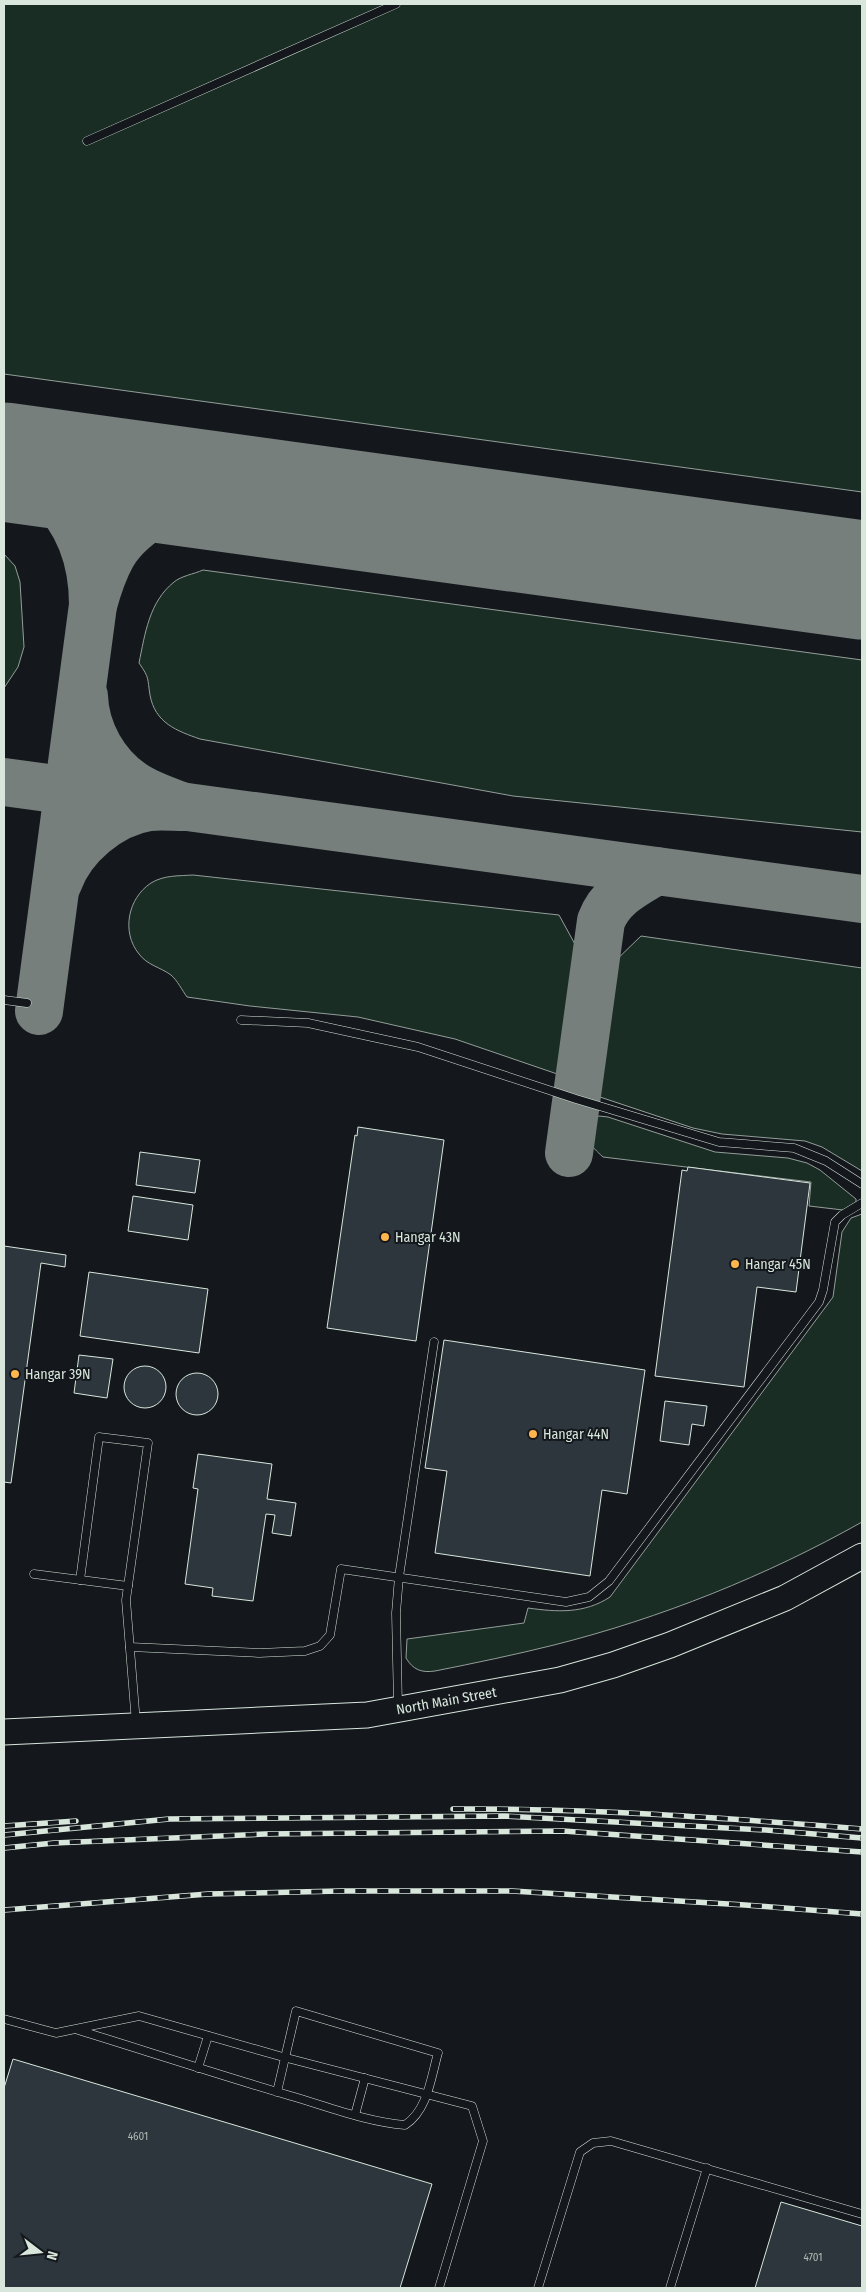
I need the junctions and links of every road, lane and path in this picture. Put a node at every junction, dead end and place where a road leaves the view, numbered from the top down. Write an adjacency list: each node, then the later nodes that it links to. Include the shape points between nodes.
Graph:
1 (396, 4): 2 (lane)
2 (87, 141)
3 (4, 1000): 4 (lane)
4 (27, 1003)
5 (240, 1020): 6 (lane, via 308,1023 418,1047 719,1142 794,1148 826,1161)
6 (862, 1184)
7 (862, 1203): 11 (lane, via 835,1222 819,1302 601,1589 589,1597 566,1602)
8 (434, 1342): 11 (lane)
9 (862, 1556): 15 (main road, North Main Street, via 785,1598 613,1665 560,1680)
10 (34, 1574): 12 (lane)
11 (399, 1577): 14 (lane, via 341,1569 330,1635 313,1650 271,1653); 15 (lane, via 396,1613)
12 (80, 1580): 13 (lane); 13 (lane, via 99,1437 148,1443)
13 (128, 1586): 14 (lane)
14 (130, 1647): 16 (lane)
15 (398, 1710): 16 (main road, North Main Street, via 367,1715)
16 (136, 1725): 17 (main road, North Main Street)
17 (4, 1732)
18 (4, 2019): 19 (lane, via 56,2033)
19 (76, 2029): 20 (lane, via 139,2016); 22 (lane)
20 (208, 2036): 21 (lane); 22 (lane)
21 (283, 2057): 23 (lane); 24 (lane); 25 (lane, via 296,2011 438,2052)
22 (198, 2068): 24 (lane)
23 (365, 2078): 25 (lane); 26 (lane)
24 (276, 2092): 26 (lane)
25 (426, 2094): 26 (lane, via 422,2108 405,2125); 29 (lane, via 472,2106 483,2141)
26 (355, 2115)
27 (707, 2168): 28 (lane); 30 (lane, via 611,2141 593,2143 580,2152); 31 (lane)
28 (862, 2214)
29 (439, 2288)
30 (538, 2288)
31 (670, 2288)

